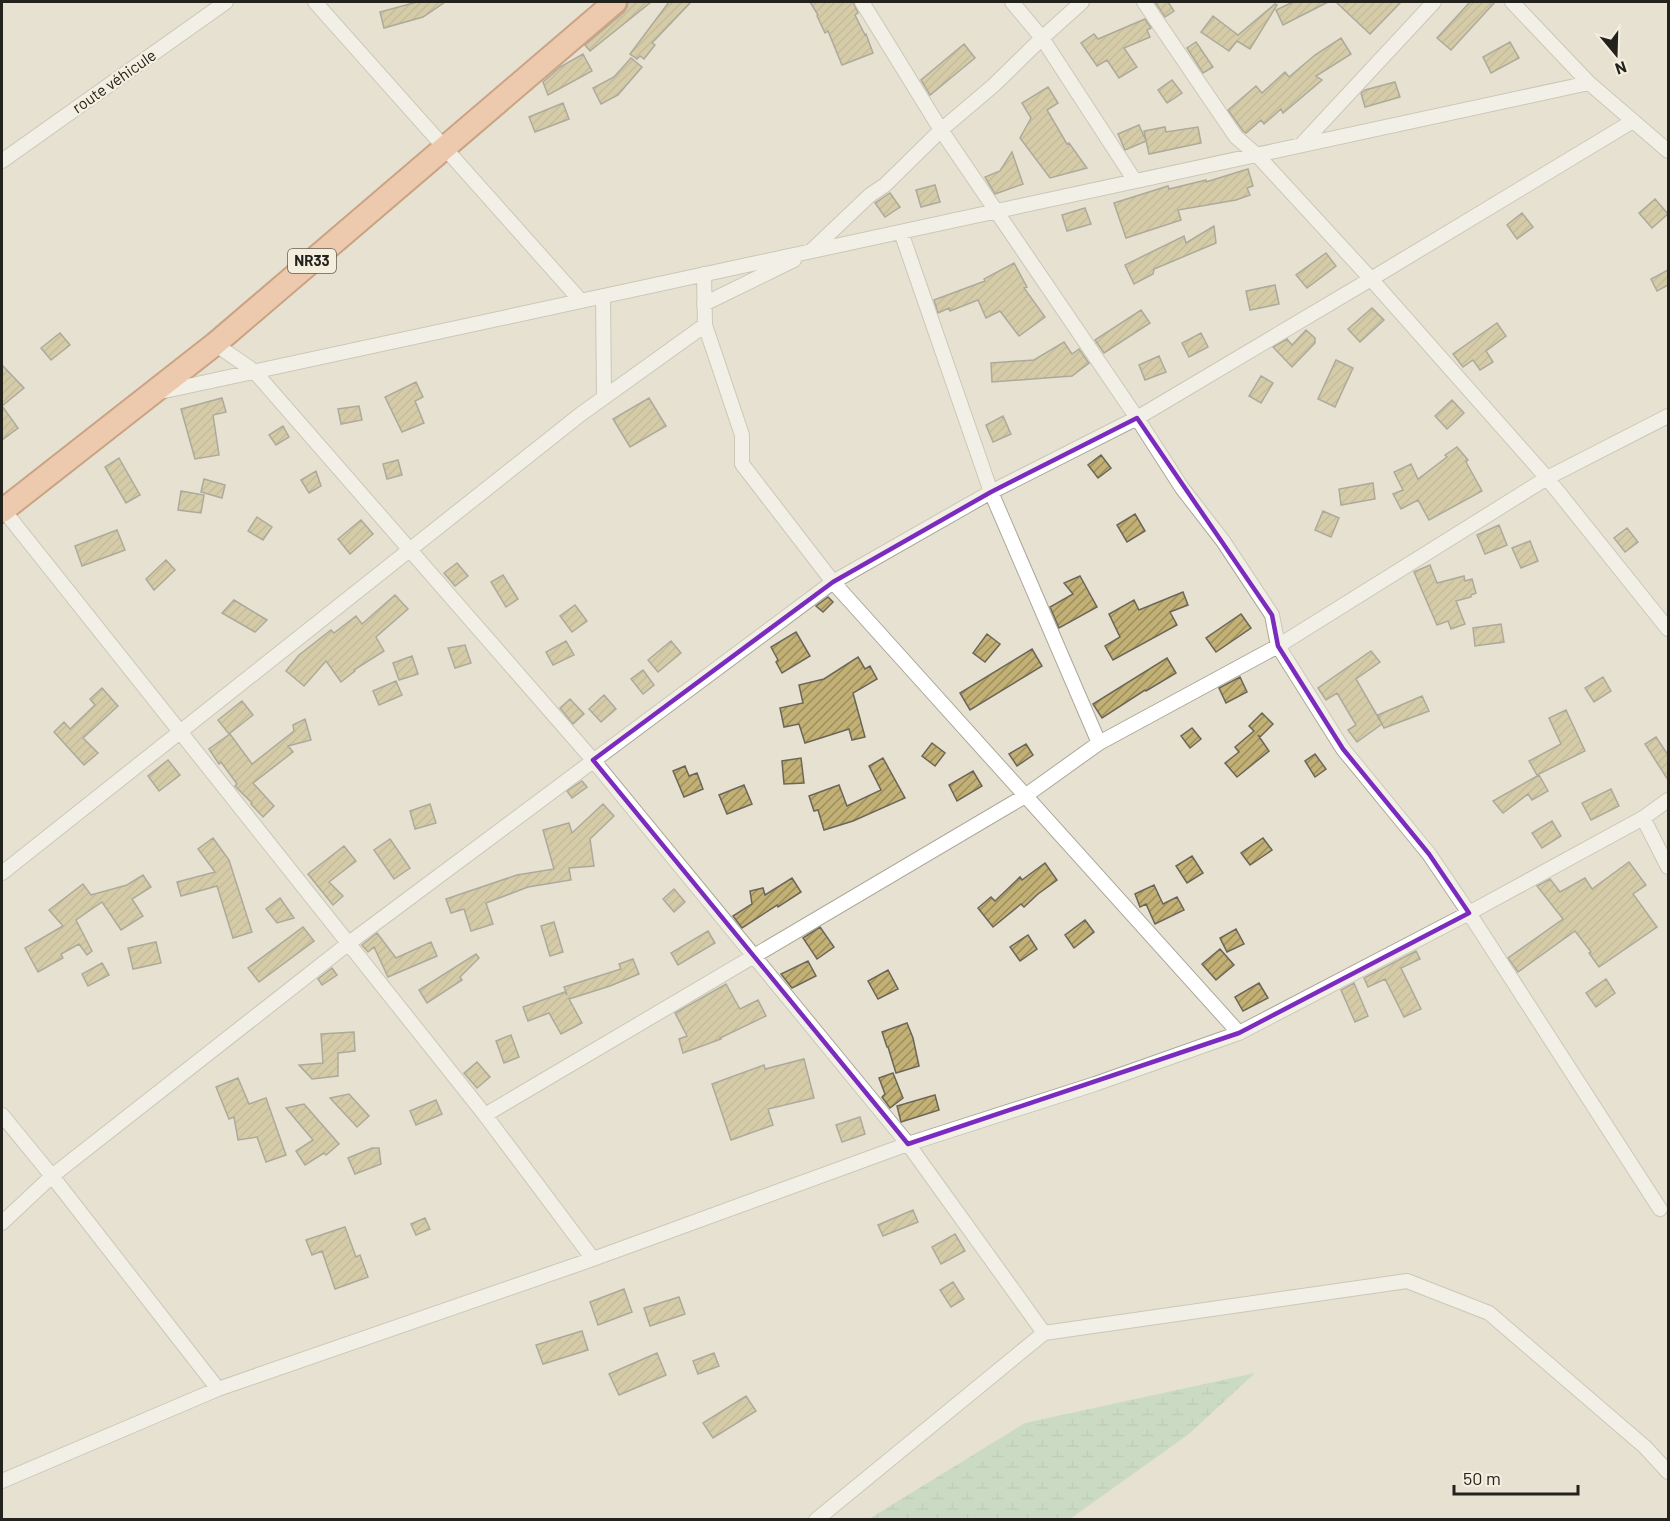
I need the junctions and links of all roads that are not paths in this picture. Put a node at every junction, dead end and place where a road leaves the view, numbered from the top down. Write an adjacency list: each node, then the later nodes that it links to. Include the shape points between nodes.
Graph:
1 (226, 2): 18 (street, route véhicule)
2 (315, 2): 15 (street)
3 (615, 2): 15 (main road, NR33)
4 (861, 2): 13 (street)
5 (1012, 2): 10 (street)
6 (1082, 2): 10 (street)
7 (1144, 2): 17 (street, via 1236,137)
8 (1434, 2): 14 (street)
9 (1512, 2): 11 (street)
10 (1042, 38): 13 (street); 19 (street)
11 (1589, 83): 12 (street); 14 (street)
12 (1633, 121): 16 (street); 24 (street)
13 (941, 130): 20 (street); 22 (street)
14 (1301, 145): 17 (street)
15 (446, 147): 26 (street); 29 (main road, NR33)
16 (1668, 151)
17 (1257, 155): 19 (street); 24 (street)
18 (2, 161)
19 (1136, 181): 20 (street)
20 (996, 211): 21 (street); 34 (street)
21 (901, 232): 22 (street); 36 (street)
22 (811, 251): 23 (street); 27 (street)
23 (704, 274): 25 (street); 27 (street)
24 (1371, 279): 34 (street); 35 (street)
25 (603, 296): 26 (street); 32 (street)
26 (581, 301): 30 (street)
27 (704, 304): 28 (street)
28 (705, 325): 32 (street); 39 (street, via 742,435 742,464)
29 (214, 344): 30 (street); 31 (main road, NR33)
30 (254, 371): 31 (street); 38 (street)
31 (152, 393): 37 (main road, NR33)
32 (604, 398): 38 (street)
33 (1668, 416): 35 (street)
34 (1137, 418): 36 (street); 41 (street, via 1272,615)
35 (1546, 478): 40 (street); 41 (street)
36 (991, 492): 39 (street); 43 (street)
37 (2, 509): 42 (street)
38 (410, 550): 42 (street); 44 (street)
39 (833, 582): 44 (street); 45 (street)
40 (1668, 629)
41 (1278, 646): 43 (street); 50 (street, via 1343,749 1429,854)
42 (180, 731): 49 (street); 51 (street)
43 (1100, 743): 45 (street)
44 (593, 760): 51 (street); 52 (street)
45 (1025, 796): 52 (street); 53 (street)
46 (1668, 800): 47 (street)
47 (1643, 818): 48 (street); 50 (street)
48 (1668, 867)
49 (2, 873)
50 (1469, 913): 53 (street); 58 (street)
51 (349, 943): 55 (street); 57 (street)
52 (752, 956): 55 (street); 56 (street)
53 (1239, 1034): 56 (street)
54 (2, 1115): 57 (street)
55 (485, 1115): 60 (street)
56 (908, 1144): 60 (street); 61 (street)
57 (52, 1176): 59 (street); 62 (street)
58 (1660, 1209)
59 (2, 1223)
60 (593, 1259): 62 (street)
61 (1044, 1333): 63 (street, via 1407,1281 1489,1313 1646,1447); 65 (street)
62 (218, 1389): 64 (street)
63 (1668, 1472)
64 (2, 1481)
65 (816, 1520)

